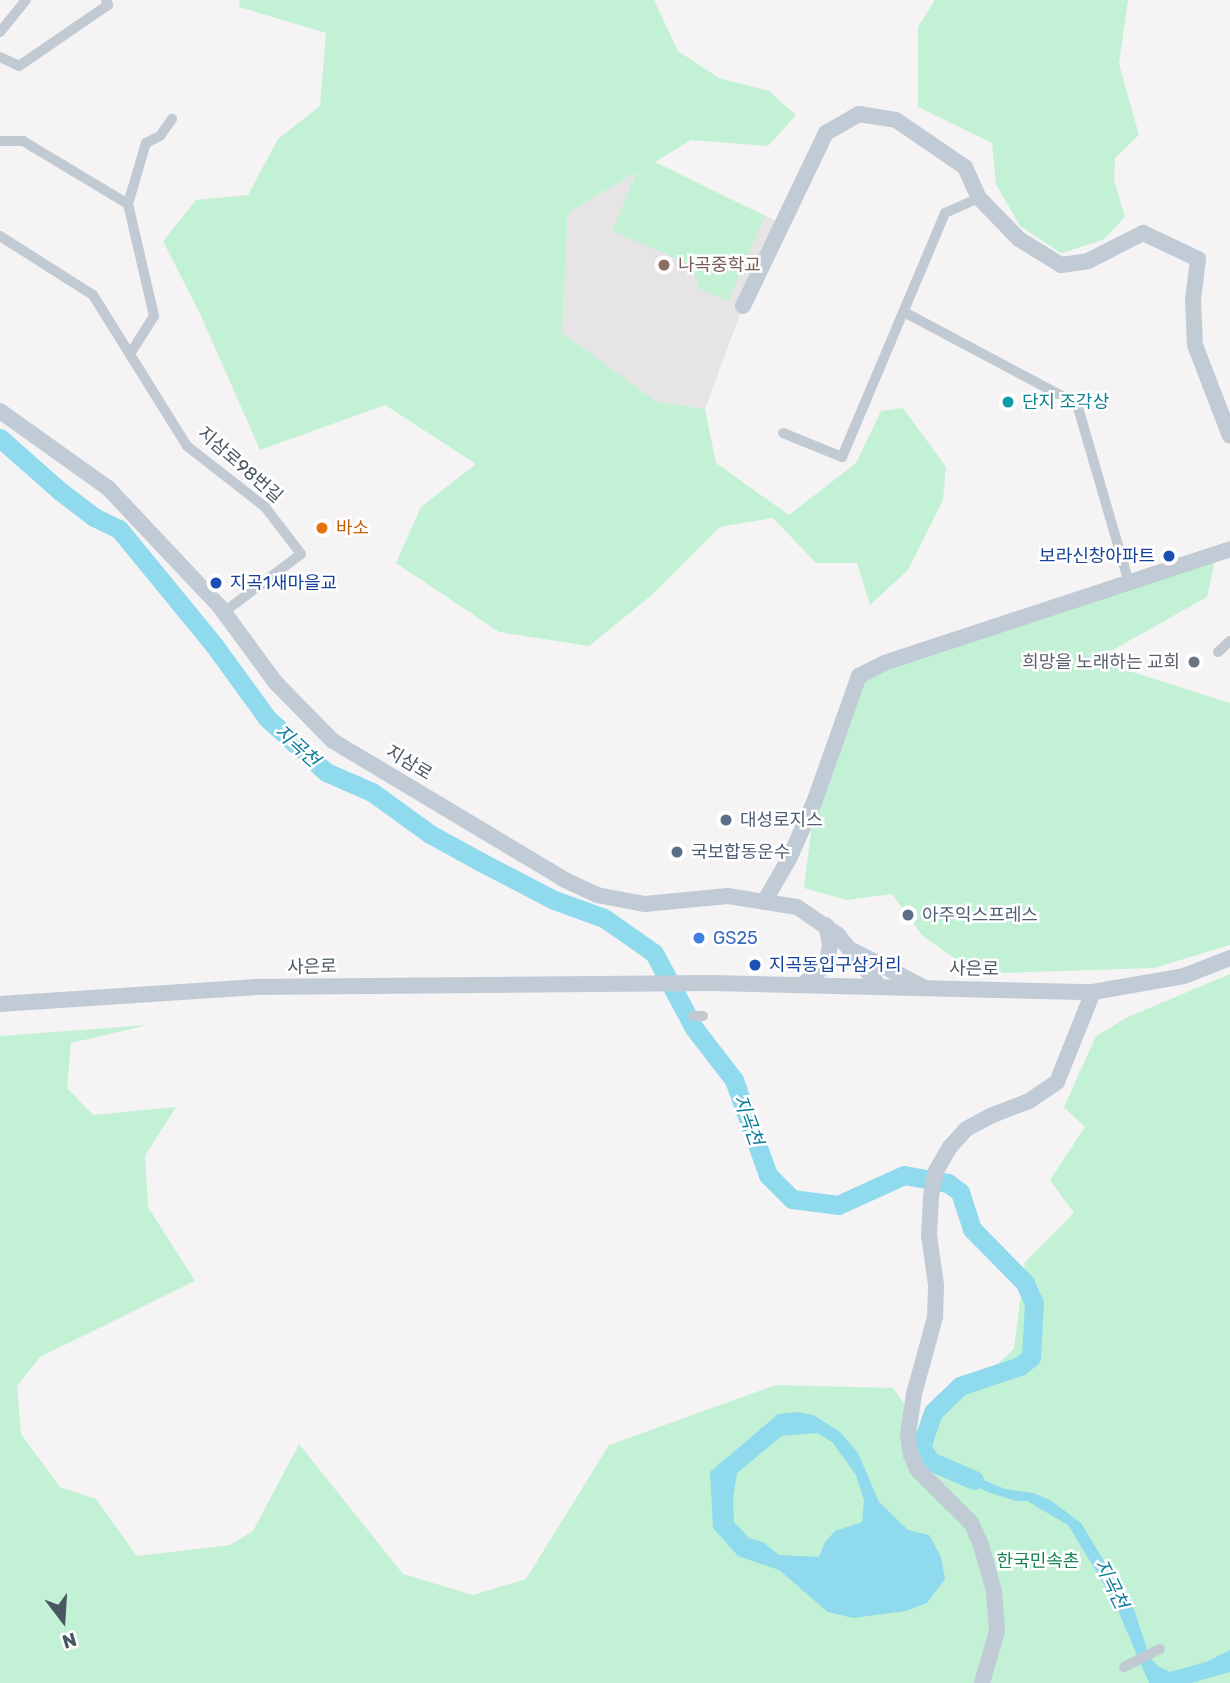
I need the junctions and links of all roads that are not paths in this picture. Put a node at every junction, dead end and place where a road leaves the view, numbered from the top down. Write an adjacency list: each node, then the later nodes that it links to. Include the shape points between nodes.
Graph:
1 (26, 0): 3 (street)
2 (106, 0): 4 (street, via 108,5 19,66)
3 (0, 32)
4 (0, 57)
5 (172, 118): 8 (street, via 160,136 146,143)
6 (0, 141): 8 (street, via 23,141)
7 (979, 198): 10 (street, via 965,167 895,120 859,114 826,133); 11 (street, via 945,213); 15 (street, via 1019,239 1061,265 1088,261 1143,233 1198,259 1193,300 1195,345)
8 (128, 204): 12 (street, via 155,316)
9 (0, 236): 12 (street, 지삼로98번길, via 93,295)
10 (743, 306)
11 (904, 312): 14 (street, via 842,457); 17 (street, via 1077,404)
12 (130, 354): 18 (street, 지삼로98번길, via 187,446 265,507 301,554)
13 (0, 411): 18 (street, 지삼로, via 108,488)
14 (783, 433)
15 (1230, 436)
16 (1230, 549): 17 (street)
17 (1129, 583): 21 (street, via 884,663 859,676 815,800)
18 (224, 612): 21 (street, 지삼로, via 276,683 333,741 565,880 597,895 645,904 728,896)
19 (1230, 641): 20 (street)
20 (1218, 652)
21 (764, 902): 22 (street, 지삼로, via 797,907)
22 (826, 925): 23 (street, 지삼로); 25 (street, via 830,944 827,964)
23 (852, 950): 26 (street, 지삼로); 27 (street)
24 (1230, 958): 28 (street, 사은로, via 1184,976)
25 (802, 985): 26 (street, 사은로); 29 (street, 사은로, via 253,987)
26 (880, 987): 27 (street, 사은로)
27 (923, 988): 28 (street, 사은로)
28 (1093, 992): 32 (street, via 1057,1082 1030,1101 966,1129 936,1171 929,1223 935,1317 908,1435 917,1469 971,1524 981,1545 994,1591 997,1631)
29 (0, 1004)
30 (1160, 1649): 31 (street)
31 (1124, 1668)
32 (982, 1683)

